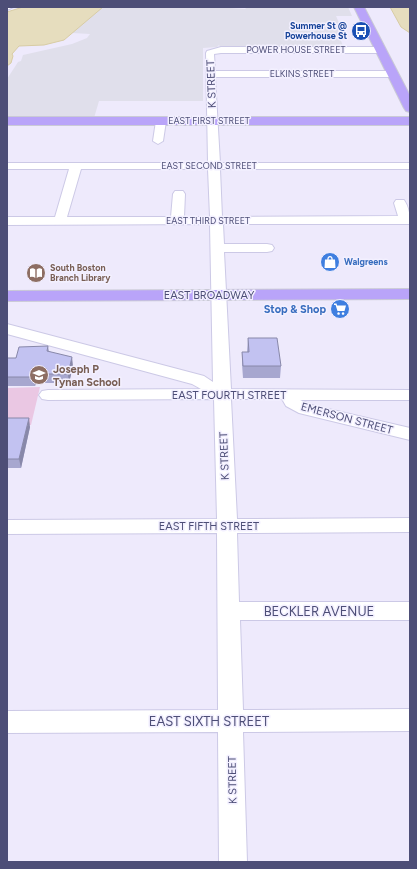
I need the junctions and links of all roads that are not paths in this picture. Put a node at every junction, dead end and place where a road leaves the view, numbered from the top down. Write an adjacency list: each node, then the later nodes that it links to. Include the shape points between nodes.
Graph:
1 (359, 7): 2 (main road)
2 (381, 50): 3 (street, POWER HOUSE STREET); 5 (main road)
3 (212, 52): 4 (street, K STREET)
4 (211, 74): 5 (street, ELKINS STREET); 9 (street, K STREET)
5 (393, 74): 6 (main road)
6 (410, 108)
7 (7, 121): 8 (main road, EAST FIRST STREET)
8 (161, 121): 9 (main road, EAST FIRST STREET); 11 (street)
9 (212, 121): 10 (main road, EAST FIRST STREET); 13 (street, K STREET)
10 (410, 121)
11 (158, 141)
12 (76, 166): 13 (street, EAST SECOND STREET); 15 (street, EAST SECOND STREET); 19 (street)
13 (214, 166): 14 (street, EAST SECOND STREET); 21 (street, K STREET)
14 (410, 166)
15 (10, 169)
16 (179, 194): 20 (street)
17 (400, 203): 18 (street)
18 (408, 220): 21 (street, EAST THIRD STREET)
19 (60, 221): 20 (street, EAST THIRD STREET); 22 (street, EAST THIRD STREET)
20 (177, 221): 21 (street, EAST THIRD STREET)
21 (215, 221): 23 (street, K STREET)
22 (7, 222)
23 (216, 248): 24 (street); 26 (street, K STREET)
24 (267, 248)
25 (410, 294): 26 (main road, EAST BROADWAY)
26 (218, 295): 27 (main road, EAST BROADWAY); 29 (street, K STREET)
27 (7, 296)
28 (7, 330): 29 (street, via 198,380)
29 (221, 394): 30 (street, EAST FOURTH STREET); 31 (street, EAST FOURTH STREET); 35 (street, K STREET)
30 (48, 395)
31 (289, 395): 32 (street, EAST FOURTH STREET); 33 (street, EMERSON STREET, via 292,402 305,409)
32 (410, 395)
33 (410, 434)
34 (410, 525): 35 (street, EAST FIFTH STREET)
35 (227, 526): 36 (street, EAST FIFTH STREET); 37 (street, K STREET)
36 (7, 527)
37 (229, 611): 38 (street, BECKLER AVENUE); 40 (street, K STREET)
38 (410, 611)
39 (410, 720): 40 (street, EAST SIXTH STREET)
40 (230, 721): 41 (street, EAST SIXTH STREET); 42 (street, K STREET)
41 (7, 722)
42 (233, 862)

